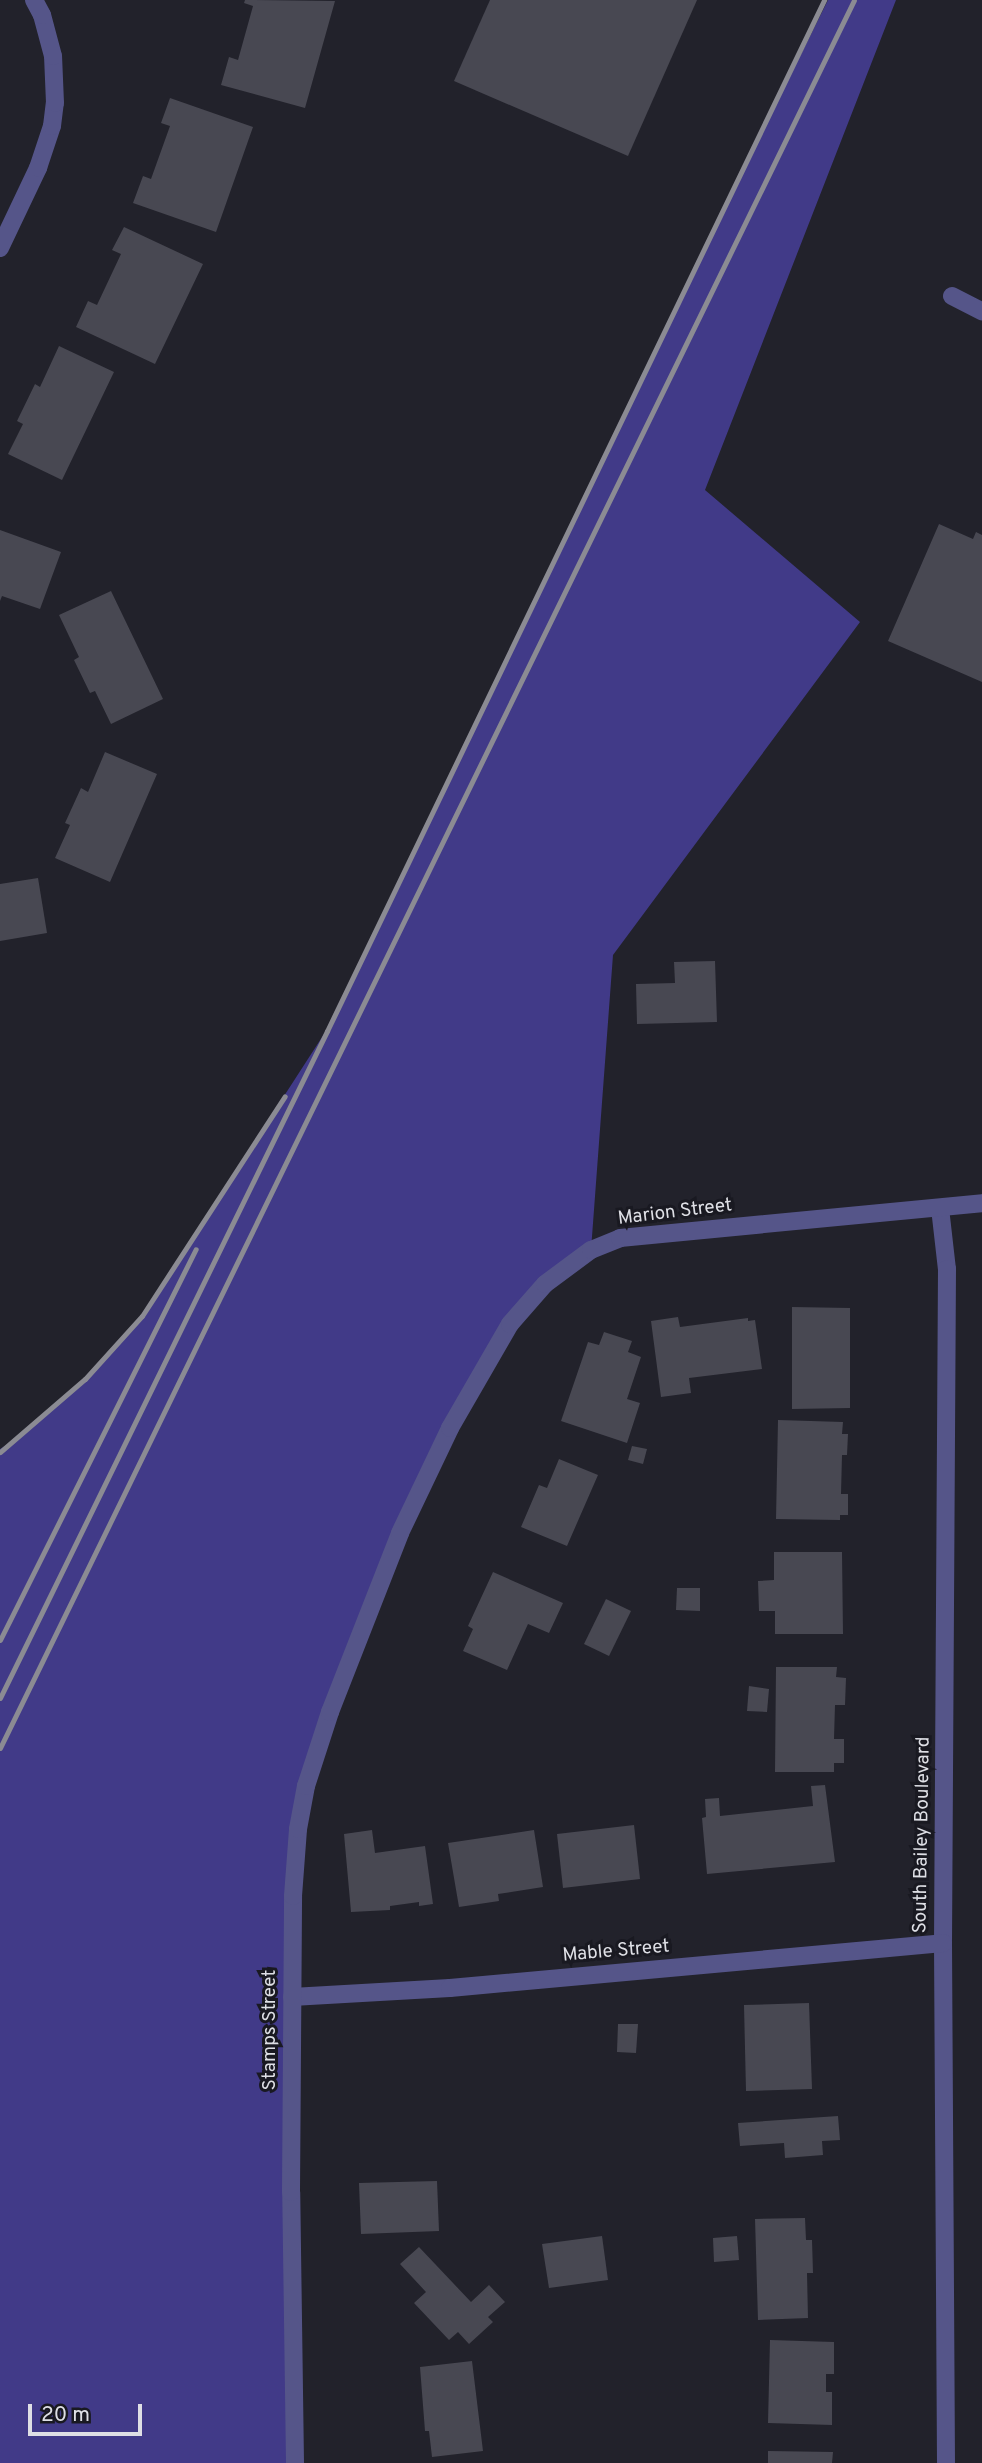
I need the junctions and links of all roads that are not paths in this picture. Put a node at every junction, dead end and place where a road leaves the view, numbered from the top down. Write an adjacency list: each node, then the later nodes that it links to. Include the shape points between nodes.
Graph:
1 (34, 0): 2 (street, via 53,56 52,126 38,168)
2 (0, 247)
3 (952, 296): 4 (street)
4 (982, 311)
5 (982, 1203): 6 (street, Marion Street)
6 (940, 1208): 7 (street, Marion Street, via 620,1238 591,1250 545,1284 510,1324 450,1428); 8 (street, South Bailey Boulevard, via 947,1269)
7 (370, 1609): 9 (street, Stamps Street, via 306,1786 293,1896)
8 (943, 1943): 9 (street, Mable Street, via 450,1989); 11 (street, South Bailey Boulevard)
9 (292, 1997): 10 (street, Stamps Street)
10 (295, 2463)
11 (946, 2463)

